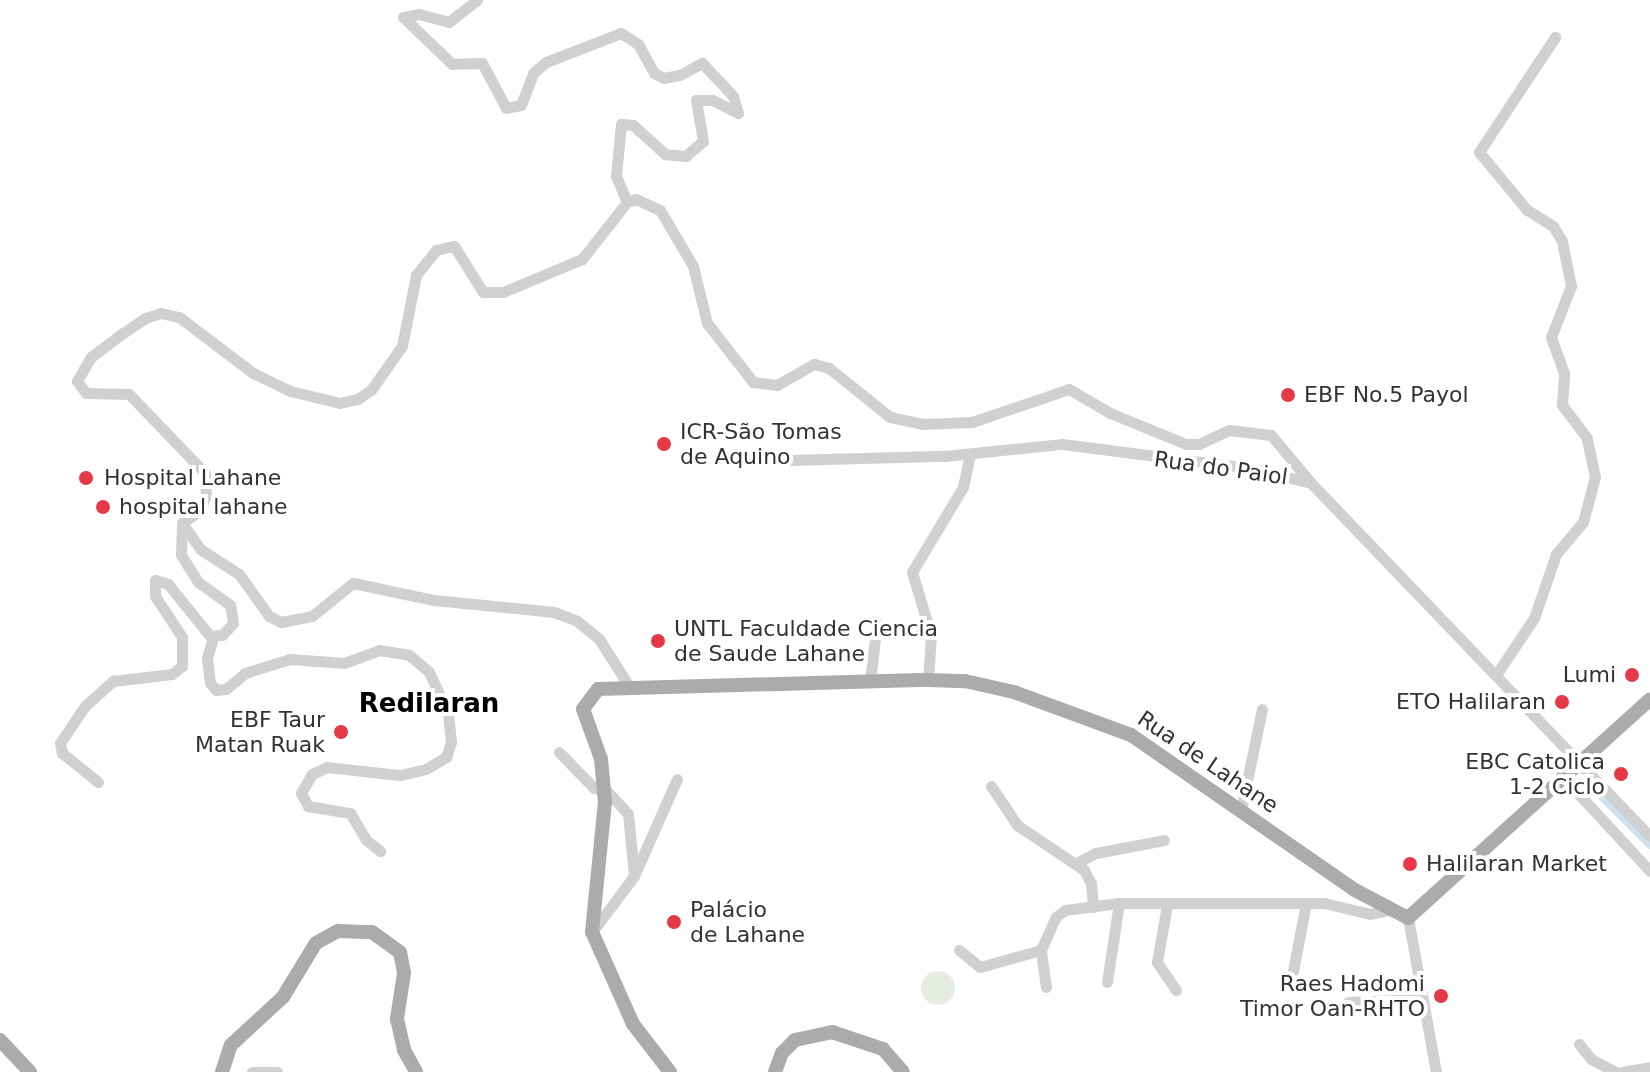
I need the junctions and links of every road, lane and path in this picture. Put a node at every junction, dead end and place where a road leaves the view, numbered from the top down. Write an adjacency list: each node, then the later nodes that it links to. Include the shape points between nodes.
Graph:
1 (477, 0): 3 (street, via 449,22 419,14 403,17 452,64 482,63 506,108 521,105 533,73 546,62 621,33 638,44 654,73 664,78 680,75 702,63 733,96 738,113 712,100 696,100 703,141 686,156 665,154 633,125 621,124 616,176)
2 (1555, 37): 10 (street, via 1479,152 1527,210 1553,226 1562,241 1571,286 1553,324 1552,343 1564,373 1562,405 1587,438 1595,477 1583,522 1556,554 1534,618)
3 (627, 202): 6 (street, via 636,199 660,210 693,266 707,323 753,382 777,385 814,364 829,368 890,417 922,424 972,422 1069,389 1110,413 1186,444 1199,444 1229,430 1271,435); 7 (street, via 582,259 503,292 483,292 454,246 436,250 416,275 402,346 371,390 358,399 340,403 290,391 253,373 179,317 161,313 123,333 91,357 77,381 86,393 129,394 176,449 205,473 203,502)
4 (969, 460): 5 (street, Rua do Paiol); 6 (street, Rua do Paiol, via 1062,444 1250,468); 11 (street, via 964,480 912,572 932,643)
5 (749, 461)
6 (1311, 483): 10 (street, Rua do Paiol)
7 (182, 523): 9 (street, via 181,555 198,582 223,598 234,614 229,630); 13 (street, via 200,549 239,574 269,616 281,622 312,616 353,583 434,600 554,612 577,621 599,639)
8 (877, 622): 12 (street)
9 (213, 637): 20 (street, via 168,584 155,580 155,596 182,637 182,666 172,674 113,681 85,706 60,743 62,753); 26 (street, via 207,658 216,690 226,689 245,673 290,659 344,663 379,650 409,655 429,672 450,724 446,757 426,769 399,775 327,767 312,774 301,793 308,806 350,813 366,840)
10 (1496, 675): 17 (street, Rua do Paiol)
11 (928, 680): 12 (main road, Rua de Lahane); 23 (main road, Rua de Lahane, via 965,681 1014,692 1107,723)
12 (870, 681): 13 (main road, Rua de Lahane)
13 (629, 686): 22 (main road, Rua de Lahane, via 598,689 584,701)
14 (1650, 699): 17 (main road)
15 (1262, 709): 23 (street)
16 (559, 752): 22 (street, via 594,788)
17 (1577, 760): 18 (main road); 24 (street, Rua do Paiol)
18 (1561, 775): 28 (street); 35 (main road)
19 (677, 779): 29 (street)
20 (98, 782)
21 (991, 786): 27 (street, via 1017,825)
22 (604, 789): 29 (street, via 628,814); 36 (main road)
23 (1241, 810): 34 (main road, Rua de Lahane)
24 (1650, 836)
25 (1164, 840): 27 (street, via 1096,853)
26 (380, 851)
27 (1078, 862): 33 (street, via 1091,883)
28 (1650, 871)
29 (634, 876): 36 (street)
30 (1119, 903): 32 (street); 33 (street); 40 (street)
31 (1306, 903): 32 (street); 34 (street, via 1370,914); 39 (street)
32 (1167, 905): 42 (street, via 1157,962)
33 (1093, 907): 38 (street, via 1065,910 1056,917)
34 (1389, 910): 35 (main road, Rua de Lahane)
35 (1408, 918): 43 (street)
36 (592, 932): 53 (main road, via 607,976 633,1024)
37 (959, 950): 38 (street, via 980,967)
38 (1041, 950): 41 (street)
39 (1293, 971)
40 (1107, 982)
41 (1046, 987)
42 (1176, 990)
43 (1420, 999): 44 (street); 56 (street)
44 (1348, 1002)
45 (0, 1040): 48 (main road)
46 (1579, 1044): 57 (street, via 1591,1059)
47 (1650, 1067): 58 (street)
48 (30, 1072)
49 (222, 1072): 52 (main road, via 231,1045 283,997 316,943 338,931 372,932 400,952 404,973 397,1019)
50 (252, 1072): 51 (street)
51 (277, 1072)
52 (416, 1072)
53 (670, 1072)
54 (775, 1072): 55 (main road, via 782,1053 795,1040 832,1032 883,1049)
55 (903, 1072)
56 (1436, 1072)
57 (1615, 1072)
58 (1622, 1072)

